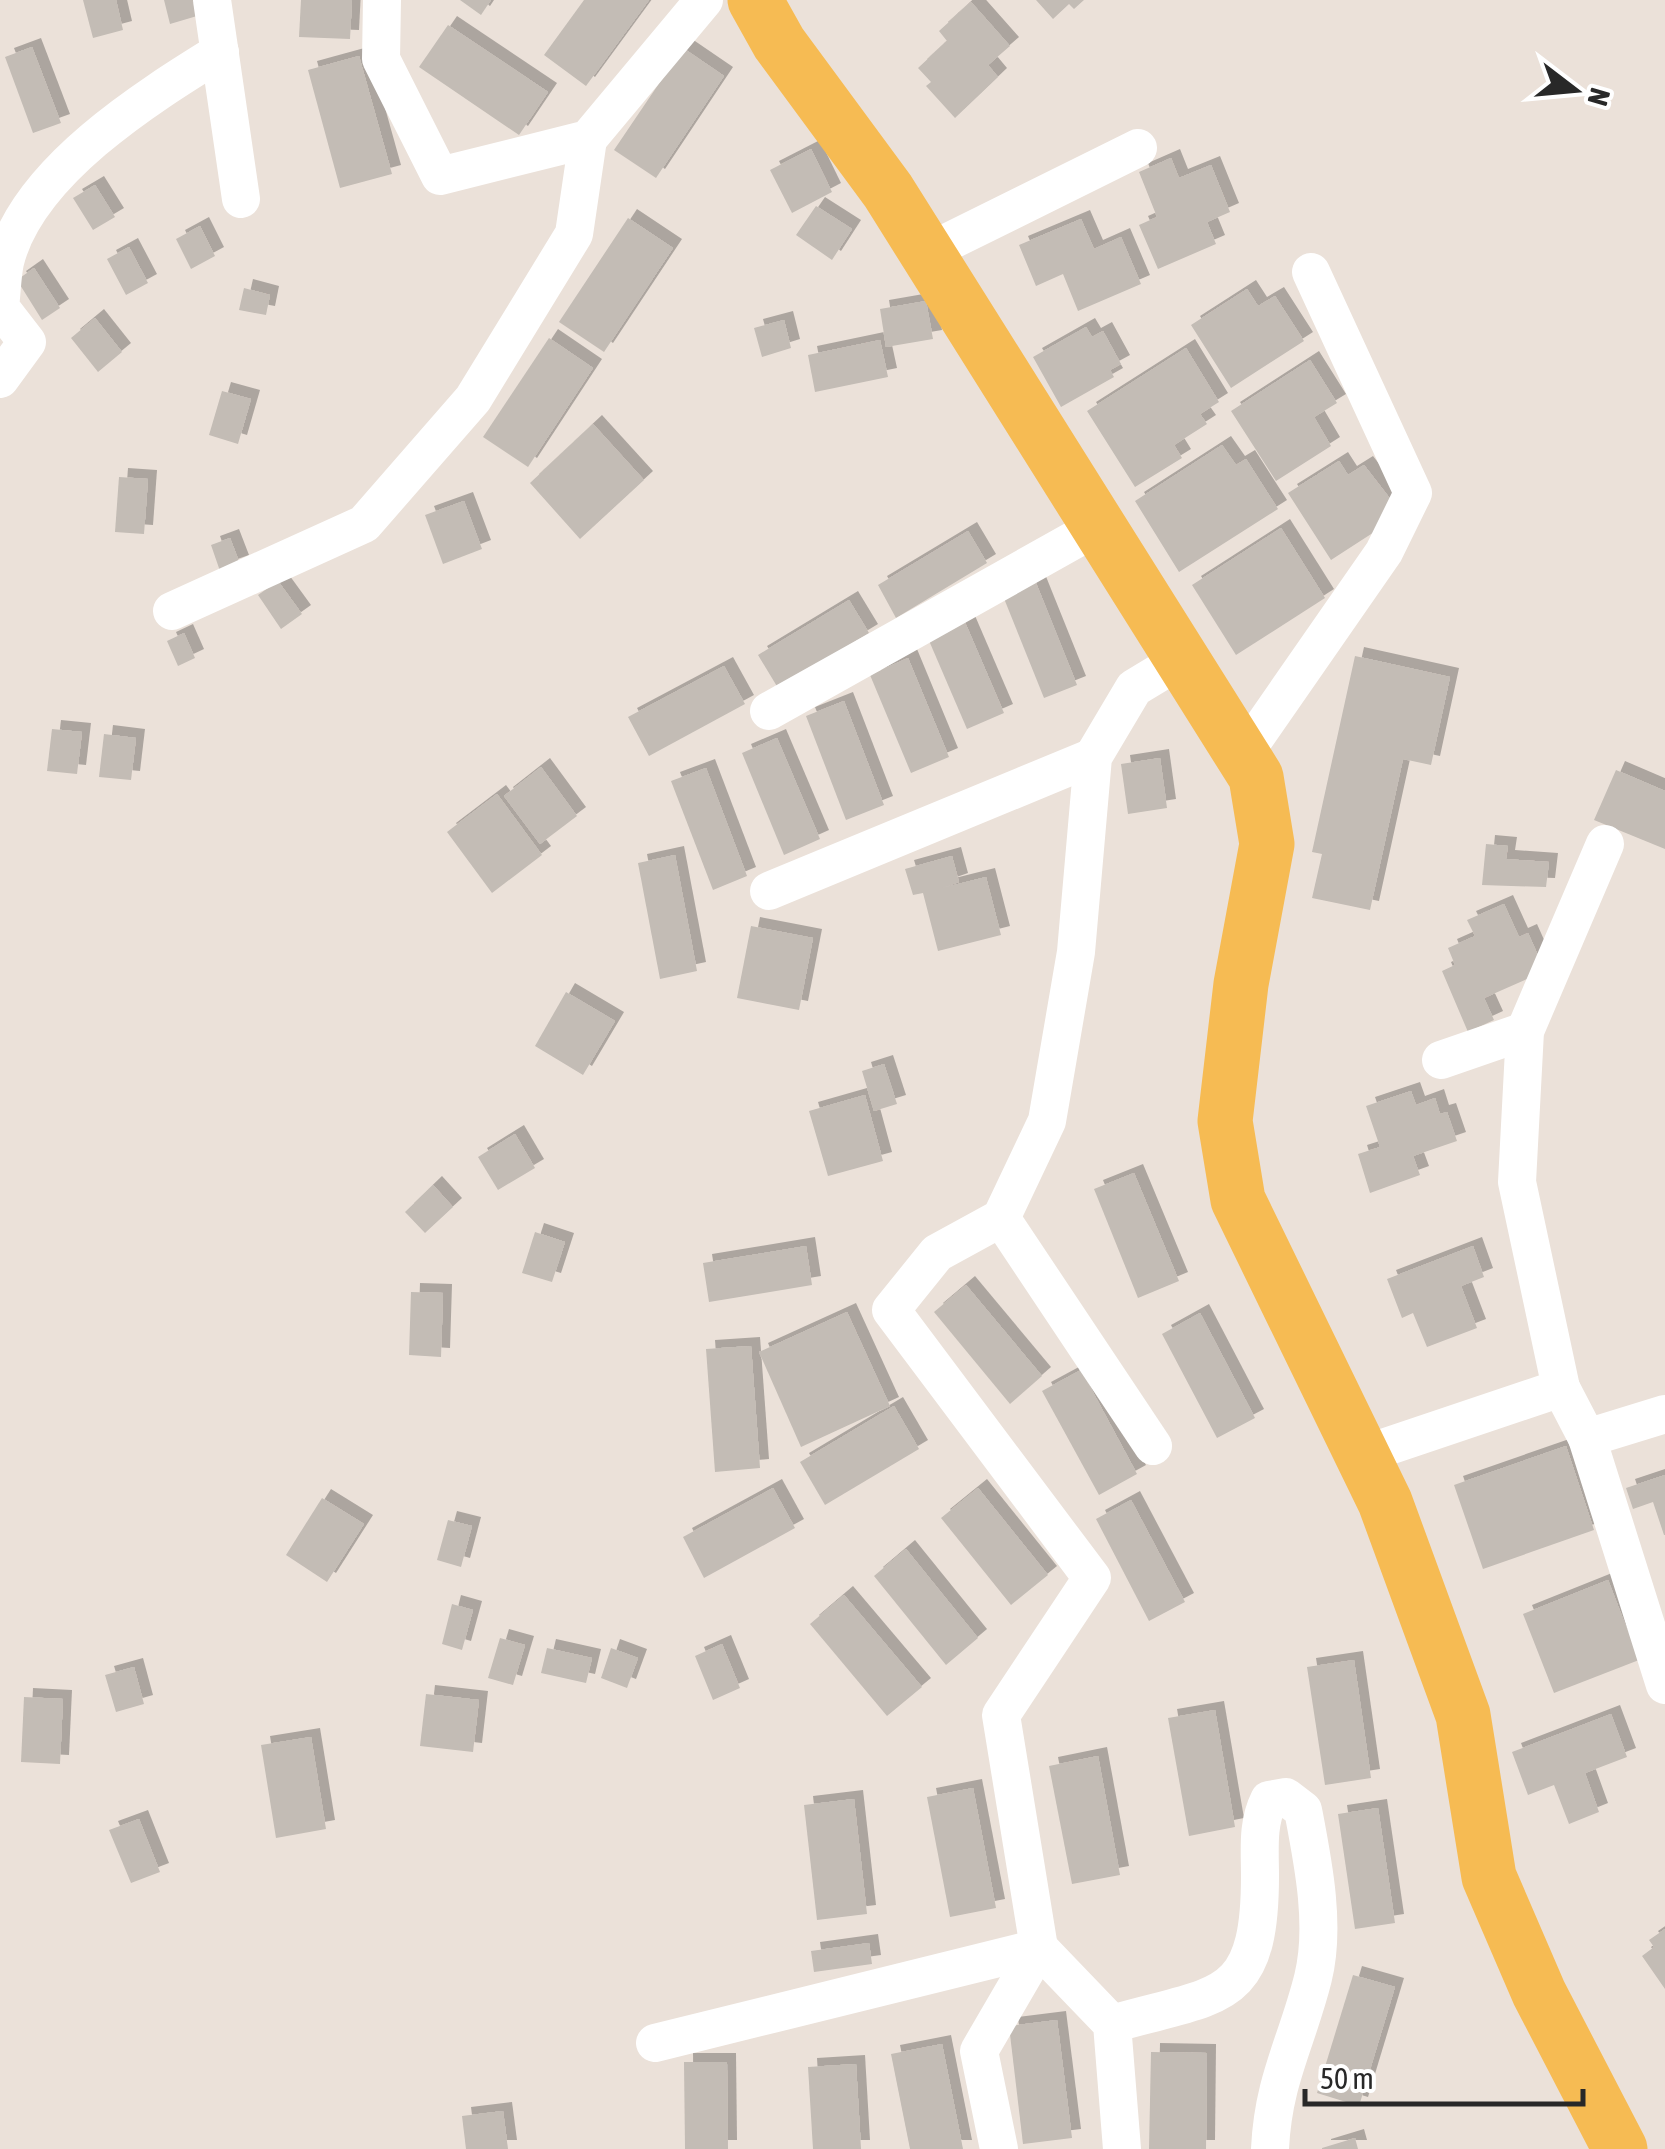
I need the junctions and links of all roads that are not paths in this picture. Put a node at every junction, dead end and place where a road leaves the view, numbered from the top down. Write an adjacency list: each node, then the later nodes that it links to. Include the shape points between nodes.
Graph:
1 (212, 0): 5 (street)
2 (382, 0): 6 (street, via 381,59 440,176)
3 (704, 0): 6 (street)
4 (755, 0): 9 (main road, via 778,43)
5 (220, 52): 8 (street); 11 (street, via 124,112 38,196 6,259 0,307 27,342)
6 (588, 139): 13 (street, via 574,234 473,399 364,524)
7 (1138, 148): 9 (street)
8 (241, 199)
9 (926, 252): 12 (main road)
10 (1312, 272): 16 (street, via 1413,493 1384,552)
11 (0, 379)
12 (1099, 526): 14 (main road); 15 (street)
13 (172, 611)
14 (1182, 659): 16 (main road); 17 (street, via 1134,688)
15 (770, 711)
16 (1243, 755): 27 (main road, via 1256,776 1266,844 1226,1121 1238,1200)
17 (1092, 757): 19 (street); 22 (street, via 1076,952 1047,1120)
18 (1605, 844): 20 (street)
19 (769, 892)
20 (1526, 1032): 21 (street); 23 (street, via 1517,1182)
21 (1441, 1060)
22 (1001, 1218): 26 (street); 29 (street, via 938,1253 891,1310 1092,1578 1001,1715)
23 (1561, 1388): 25 (street); 27 (street)
24 (1665, 1414): 25 (street)
25 (1586, 1438): 28 (street)
26 (1152, 1446)
27 (1362, 1455): 35 (main road, via 1463,1714 1489,1877 1539,1993)
28 (1665, 1685)
29 (1039, 1948): 30 (street); 31 (street); 32 (street, via 979,2051)
30 (1112, 2024): 33 (street); 34 (street, via 1220,1993 1244,1973 1260,1930 1260,1818 1269,1800 1286,1797 1304,1810 1318,1936 1313,1977 1272,2100)
31 (654, 2043)
32 (999, 2149)
33 (1122, 2149)
34 (1270, 2149)
35 (1620, 2149)

